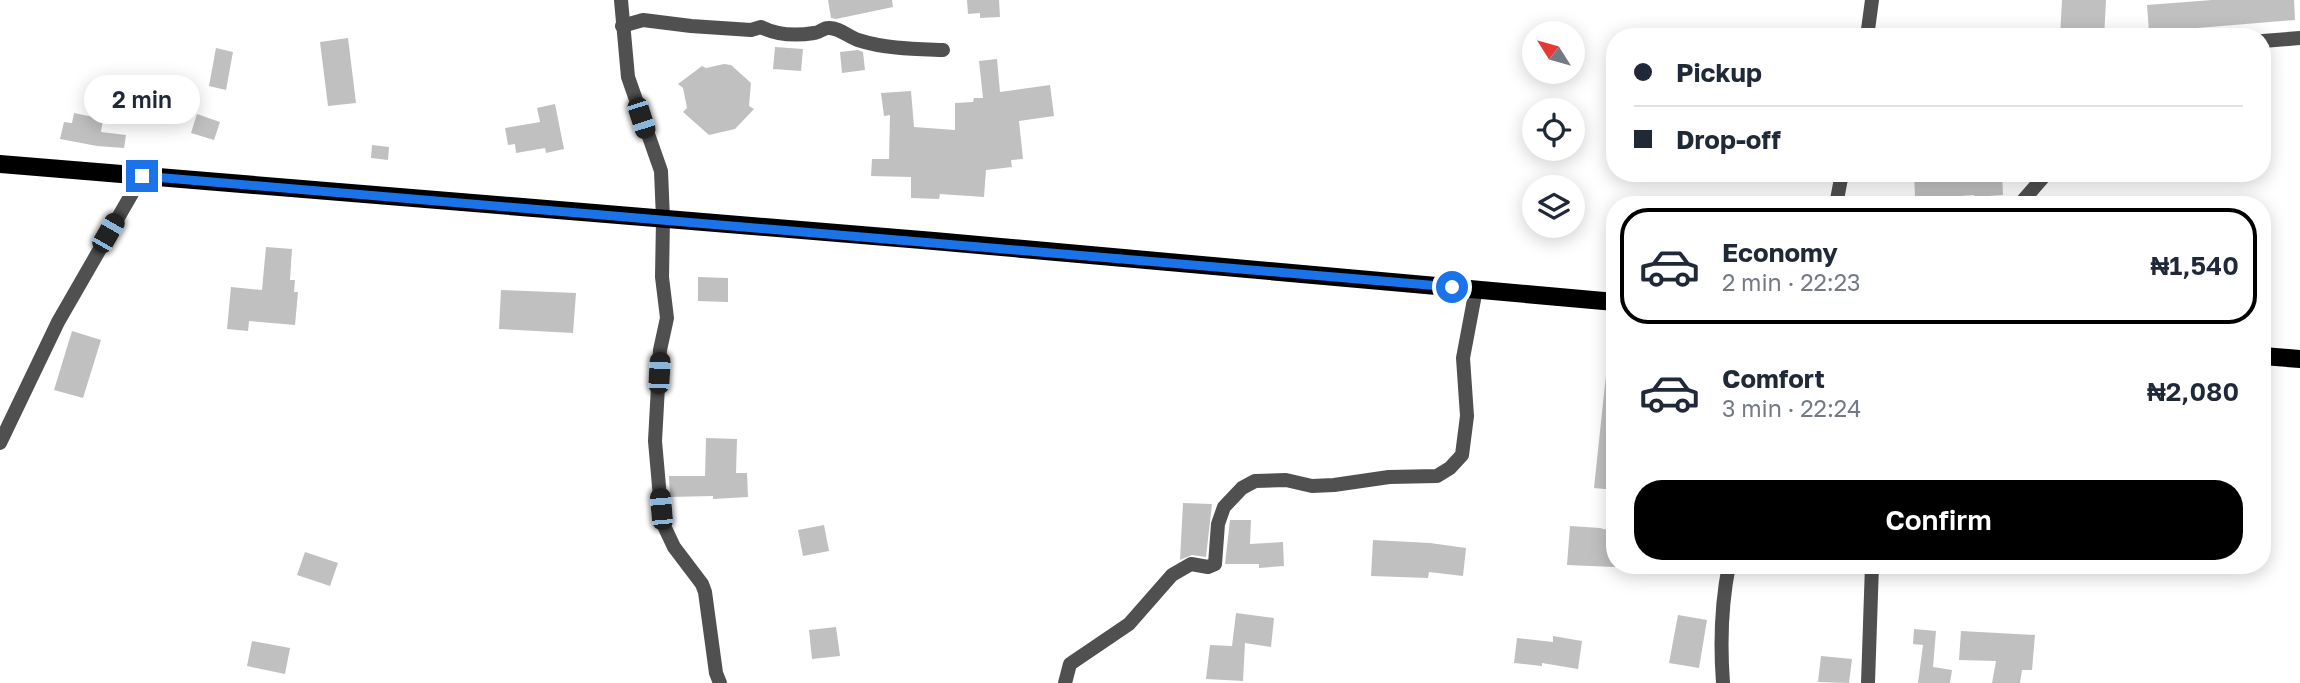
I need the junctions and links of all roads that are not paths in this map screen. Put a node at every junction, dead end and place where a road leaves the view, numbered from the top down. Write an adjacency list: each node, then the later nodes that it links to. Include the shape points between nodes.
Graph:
1 (621, 0): 3 (street)
2 (1872, 0): 4 (street)
3 (622, 26): 7 (street, via 643,20 751,30 761,27 788,35 817,33 827,27 890,48); 12 (street, via 628,77 661,171)
4 (1868, 28)
5 (2300, 38): 6 (street)
6 (2271, 40)
7 (943, 50)
8 (0, 164): 9 (main road)
9 (142, 176): 12 (main road); 17 (street, via 58,322)
10 (2039, 182): 11 (street)
11 (2027, 196)
12 (663, 219): 13 (main road); 20 (street, via 667,318 660,350 655,442 661,509 674,547 705,592)
13 (1476, 289): 14 (main road); 21 (street, via 1463,358 1467,416 1462,455 1450,468 1437,476 1312,486 1286,480 1255,481 1242,488 1224,507 1215,564 1191,564 1172,575 1129,624 1070,664)
14 (1606, 301)
15 (2271, 357): 16 (main road)
16 (2300, 359)
17 (0, 443)
18 (1727, 574): 22 (street, via 1720,644)
19 (1872, 574): 23 (street)
20 (720, 683)
21 (1065, 683)
22 (1723, 683)
23 (1868, 683)

